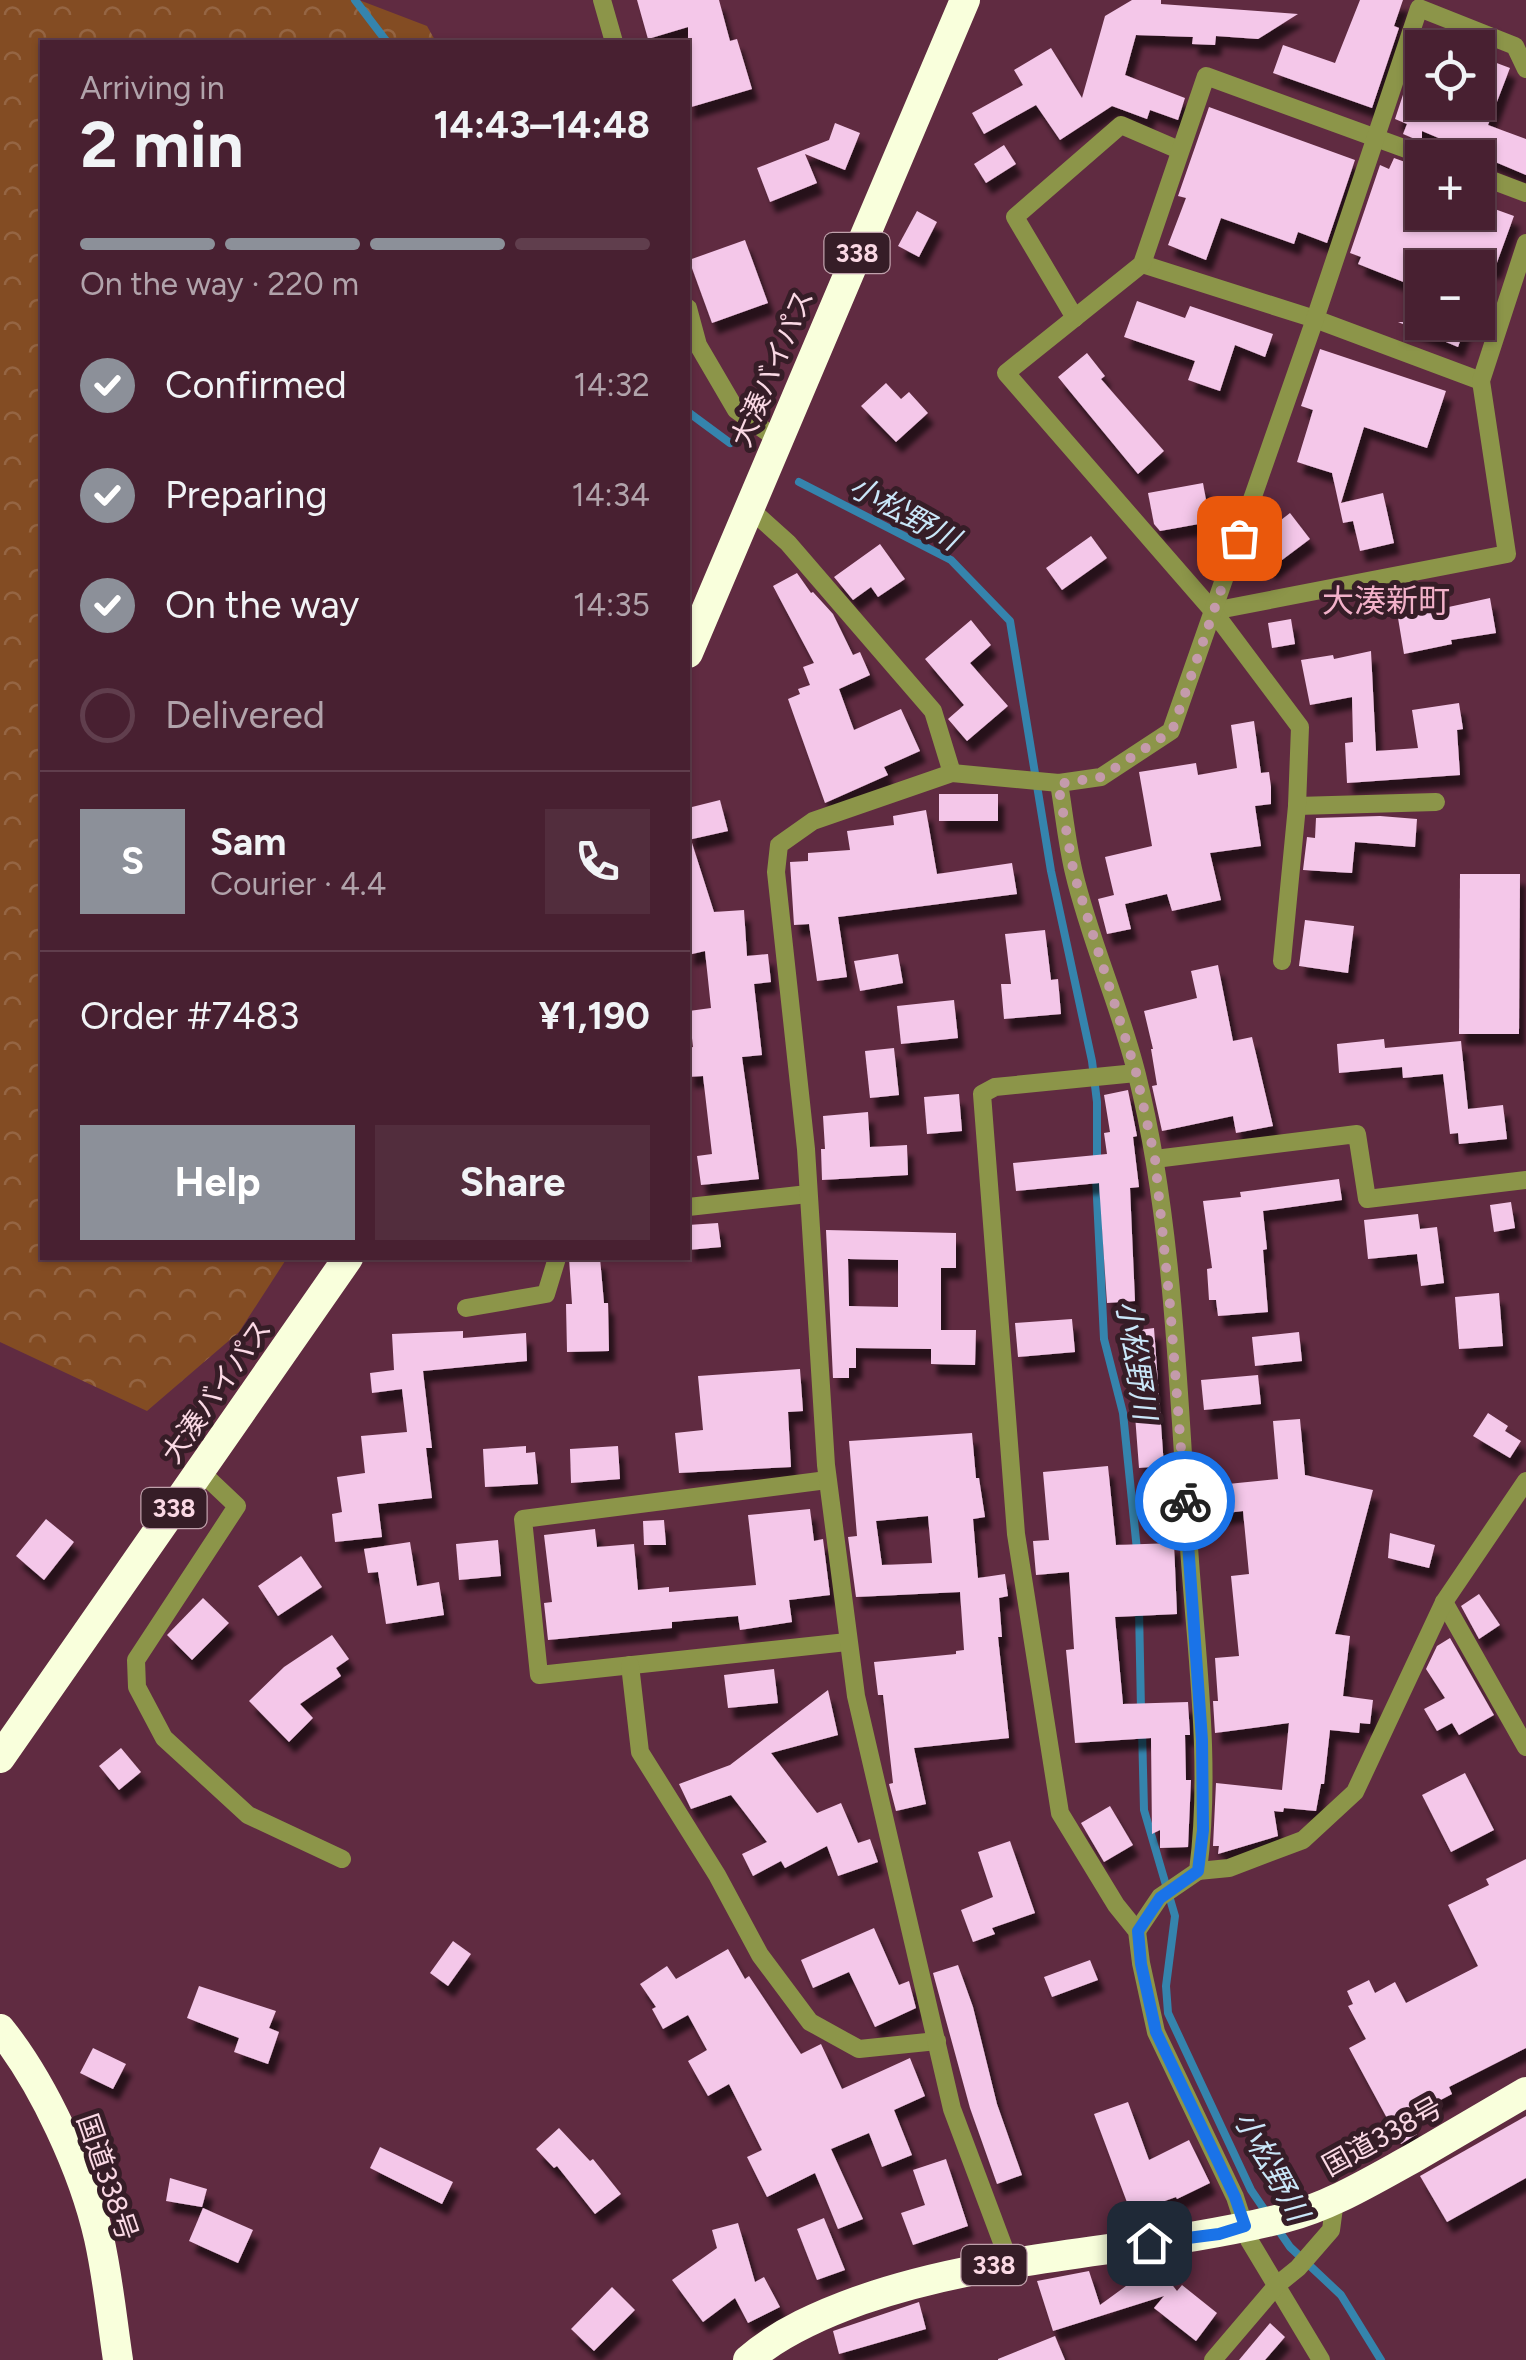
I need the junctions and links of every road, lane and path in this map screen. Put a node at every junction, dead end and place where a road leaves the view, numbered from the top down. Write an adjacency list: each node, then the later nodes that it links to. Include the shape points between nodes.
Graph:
1 (602, 0): 3 (street)
2 (965, 0): 16 (highway, 大湊バイパス / 338)
3 (613, 40)
4 (1526, 69): 5 (street, via 1515,46 1419,8)
5 (1376, 136): 6 (street); 7 (street, via 1206,76); 14 (street)
6 (1405, 148)
7 (1179, 150): 11 (street); 13 (street, via 1121,126 1015,217)
8 (1495, 182): 9 (street)
9 (1526, 194)
10 (1526, 244): 15 (street)
11 (1142, 264): 13 (street); 14 (street)
12 (690, 315): 16 (street, via 698,345 736,410)
13 (1075, 318): 18 (street, via 1006,374)
14 (1316, 319): 15 (street); 18 (street)
15 (1481, 381): 18 (street, via 1508,554)
16 (777, 440): 17 (highway, 大湊バイパス / 338)
17 (748, 507): 19 (highway, 大湊バイパス / 338); 20 (street, via 788,542 933,711)
18 (1213, 611): 21 (street, via 1172,731 1101,777); 23 (street, via 1300,727)
19 (690, 648)
20 (952, 773): 21 (street); 28 (street, via 814,821 779,846 776,872)
21 (1053, 783): 25 (street)
22 (1436, 802): 23 (street)
23 (1297, 806): 24 (street)
24 (1282, 961)
25 (1136, 1072): 26 (street); 43 (street, via 995,1087 982,1094 1016,1534 1060,1813)
26 (1155, 1159): 27 (street, via 1357,1134 1367,1199); 42 (street, via 1202,1740)
27 (1526, 1180)
28 (808, 1194): 29 (street); 34 (street)
29 (690, 1206)
30 (347, 1260): 33 (highway, 大湊バイパス / 338)
31 (557, 1260): 32 (street, via 546,1294)
32 (466, 1308)
33 (200, 1472): 40 (highway, 大湊バイパス / 338); 41 (street, via 237,1506 136,1660 137,1687 164,1738 248,1815)
34 (828, 1480): 37 (street); 38 (street, via 523,1519 539,1675)
35 (1526, 1481): 36 (street)
36 (1444, 1602): 39 (street); 42 (street, via 1355,1792 1304,1840 1228,1868)
37 (848, 1642): 38 (street); 45 (street)
38 (630, 1665): 45 (street, via 640,1752 760,1955 810,2022 859,2049)
39 (1526, 1747)
40 (0, 1758)
41 (342, 1859)
42 (1198, 1871): 43 (street, via 1160,1898)
43 (1138, 1931): 48 (street, via 1156,2032)
44 (0, 2029): 51 (highway, 国道338号, via 66,2143 99,2236)
45 (937, 2041): 49 (street, via 952,2108)
46 (1526, 2092): 47 (highway, 国道338号 / 338)
47 (1335, 2200): 48 (highway, 国道338号 / 338); 50 (street, via 1331,2230)
48 (1251, 2225): 49 (highway, 国道338号 / 338); 50 (street, via 1249,2240)
49 (1009, 2261): 52 (highway, 国道338号 / 338, via 904,2285 820,2314)
50 (1277, 2285): 53 (street); 54 (street)
51 (118, 2360)
52 (748, 2360)
53 (1214, 2360)
54 (1321, 2360)

